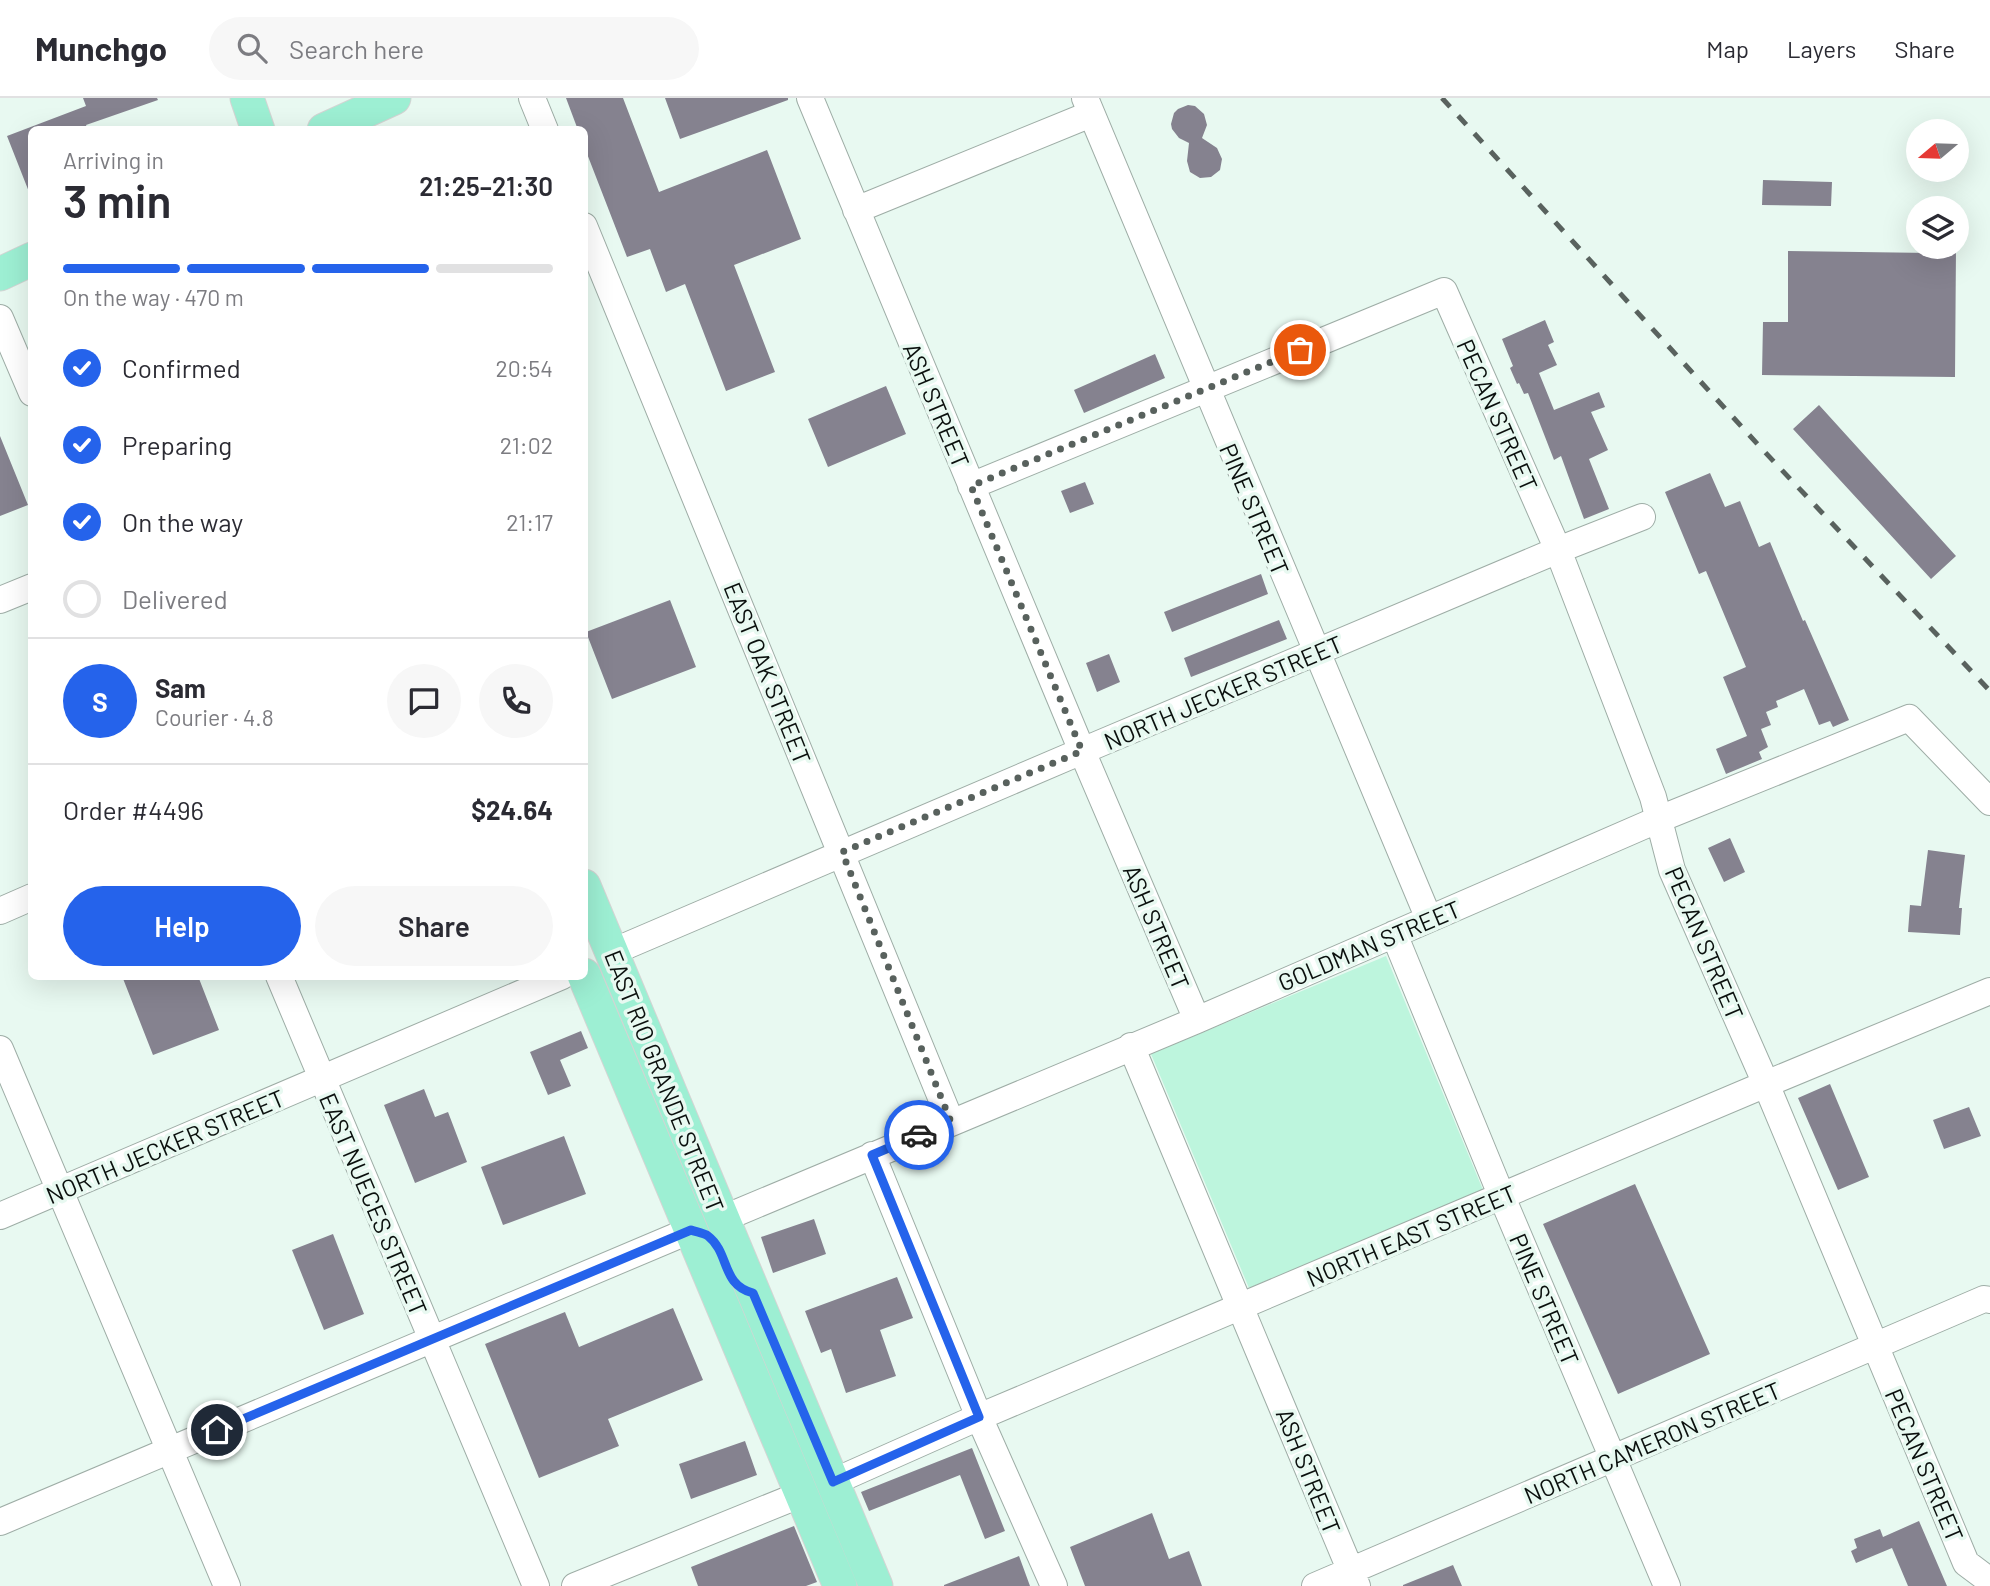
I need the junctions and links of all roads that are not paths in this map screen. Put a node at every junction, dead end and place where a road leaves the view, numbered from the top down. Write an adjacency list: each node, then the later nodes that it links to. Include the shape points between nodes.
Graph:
1 (247, 98): 6 (main road)
2 (394, 98): 7 (main road)
3 (532, 98): 8 (street)
4 (810, 98): 9 (street, ASH STREET)
5 (1088, 106): 9 (street); 15 (street, PINE STREET)
6 (257, 126)
7 (333, 126)
8 (543, 126)
9 (856, 210): 16 (street, ASH STREET)
10 (588, 236): 25 (street, EAST OAK STREET)
11 (28, 261): 12 (main road)
12 (0, 274)
13 (0, 318): 14 (street)
14 (28, 384)
15 (1205, 389): 16 (street); 18 (street, PECAN STREET, via 1444,291); 21 (street, PINE STREET)
16 (971, 486): 22 (street, ASH STREET)
17 (1642, 517): 18 (street, NORTH JECKER STREET)
18 (1558, 550): 21 (street, NORTH JECKER STREET); 24 (street, PECAN STREET, via 1653,797)
19 (28, 589): 20 (street)
20 (0, 600)
21 (1316, 653): 22 (street, NORTH JECKER STREET); 29 (street, PINE STREET)
22 (1082, 751): 25 (street, NORTH JECKER STREET); 36 (street, ASH STREET)
23 (1990, 802): 24 (street, GOLDMAN STREET, via 1909,718)
24 (1657, 820): 29 (street, GOLDMAN STREET); 40 (street, PECAN STREET, via 1672,870)
25 (842, 852): 31 (street, NORTH JECKER STREET); 41 (street, EAST OAK STREET)
26 (588, 895): 31 (main road, EAST RIO GRANDE STREET)
27 (28, 899): 28 (street)
28 (0, 911)
29 (1429, 919): 30 (street, GOLDMAN STREET)
30 (1394, 934): 36 (street, GOLDMAN STREET); 45 (street, PINE STREET)
31 (612, 952): 47 (main road, EAST RIO GRANDE STREET)
32 (281, 980): 39 (street, EAST NUECES STREET)
33 (553, 980): 39 (street, NORTH JECKER STREET)
34 (586, 980): 43 (main road, EAST RIO GRANDE STREET)
35 (1990, 991): 40 (street, NORTH EAST STREET)
36 (1196, 1020): 37 (street, GOLDMAN STREET)
37 (1131, 1046): 41 (street, GOLDMAN STREET); 51 (street, ASH STREET)
38 (0, 1049): 44 (street)
39 (321, 1080): 44 (street, NORTH JECKER STREET); 52 (street, EAST NUECES STREET)
40 (1766, 1083): 45 (street, NORTH EAST STREET); 53 (street, PECAN STREET)
41 (951, 1122): 42 (street, GOLDMAN STREET)
42 (872, 1155): 47 (street, GOLDMAN STREET); 54 (street)
43 (661, 1159): 47 (main road, via 685,1172 704,1212); 48 (main road, EAST RIO GRANDE STREET)
44 (59, 1191): 46 (street, NORTH JECKER STREET); 55 (street)
45 (1502, 1197): 51 (street, NORTH EAST STREET); 56 (street, PINE STREET)
46 (0, 1216)
47 (722, 1219): 49 (main road, EAST RIO GRANDE STREET)
48 (691, 1230): 49 (main road, via 707,1236 734,1283); 52 (street); 58 (main road, EAST RIO GRANDE STREET)
49 (753, 1293): 57 (main road, EAST RIO GRANDE STREET)
50 (1990, 1300): 53 (street, NORTH CAMERON STREET)
51 (1241, 1306): 54 (street, NORTH EAST STREET); 60 (street, ASH STREET)
52 (432, 1339): 55 (street); 63 (street, EAST NUECES STREET)
53 (1874, 1346): 56 (street, NORTH CAMERON STREET); 61 (street, PECAN STREET, via 1966,1563)
54 (979, 1417): 57 (street, NORTH EAST STREET); 67 (street)
55 (169, 1451): 59 (street); 62 (street)
56 (1612, 1460): 60 (street, NORTH CAMERON STREET); 69 (street, PINE STREET)
57 (833, 1482): 66 (main road, EAST RIO GRANDE STREET)
58 (802, 1494): 64 (street); 65 (main road, EAST RIO GRANDE STREET)
59 (0, 1522)
60 (1353, 1579): 68 (street, NORTH CAMERON STREET)
61 (1990, 1581)
62 (227, 1586)
63 (536, 1586)
64 (575, 1586)
65 (840, 1586)
66 (876, 1586)
67 (1054, 1586)
68 (1315, 1586)
69 (1667, 1586)

